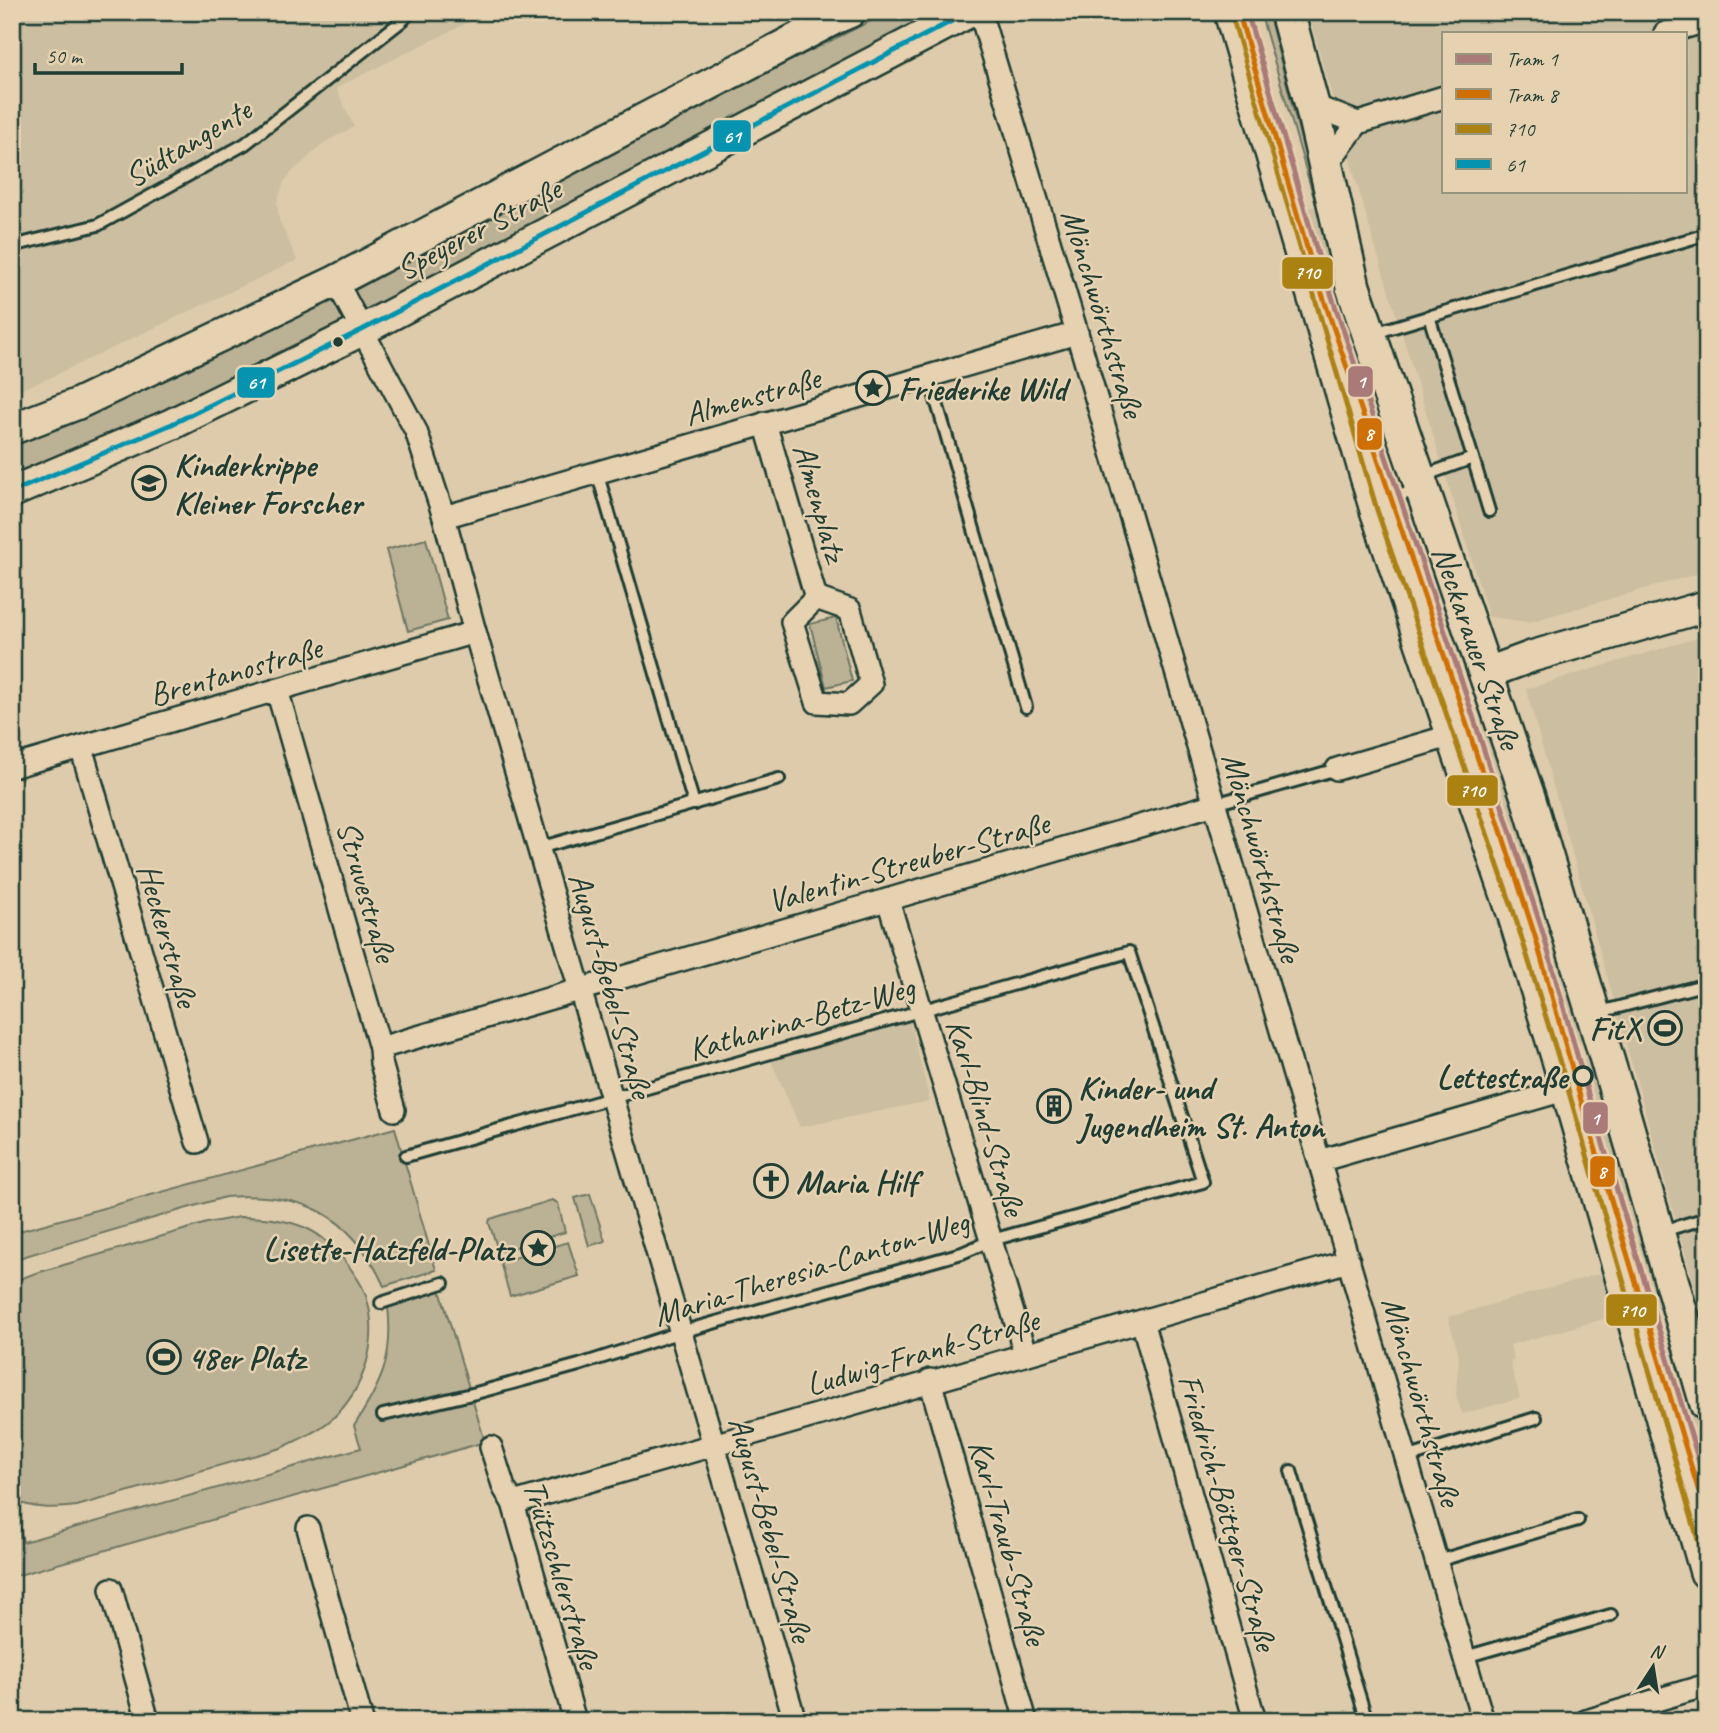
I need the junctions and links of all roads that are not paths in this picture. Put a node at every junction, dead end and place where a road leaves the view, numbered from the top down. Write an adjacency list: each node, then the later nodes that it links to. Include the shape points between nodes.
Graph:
1 (969, 12): 17 (street, Speyerer Straße)
2 (981, 12): 18 (street, Mönchwörthstraße)
3 (1231, 12): 27 (main road, Neckarauer Straße)
4 (1287, 12): 10 (main road, Neckarauer Straße)
5 (840, 14): 15 (street, Speyerer Straße)
6 (406, 16): 14 (lane, Südtangente, via 244,144 98,225)
7 (1707, 21): 8 (street)
8 (1668, 32)
9 (1442, 98): 11 (street)
10 (1312, 106): 11 (street); 12 (main road, Neckarauer Straße)
11 (1358, 122): 12 (street)
12 (1325, 167): 19 (main road, Neckarauer Straße)
13 (1707, 234): 16 (lane)
14 (12, 246)
15 (336, 281): 17 (street, August-Bebel-Straße); 22 (street, Speyerer Straße, via 77,404)
16 (1429, 316): 19 (lane); 23 (lane)
17 (362, 330): 26 (street, Speyerer Straße, via 172,424); 29 (street, August-Bebel-Straße, via 416,431)
18 (1077, 333): 20 (street, Almenstraße); 43 (street, Mönchwörthstraße)
19 (1368, 335): 25 (main road, Neckarauer Straße)
20 (929, 376): 21 (street, Almenstraße); 36 (lane)
21 (765, 424): 24 (street, Almenstraße); 30 (street, Almenplatz)
22 (12, 429)
23 (1473, 458): 25 (lane, via 1434,472); 28 (lane)
24 (597, 472): 29 (street, Almenstraße); 42 (lane)
25 (1422, 484): 27 (lane); 33 (main road, Neckarauer Straße)
26 (12, 492)
27 (1377, 510): 35 (main road, Neckarauer Straße)
28 (1489, 512)
29 (444, 517): 32 (street, August-Bebel-Straße)
30 (816, 598): 30 (street, Almenplatz, via 792,622 817,702 849,704 871,684 850,610)
31 (1707, 606): 33 (street)
32 (475, 632): 34 (street, Brentanostraße); 44 (street, August-Bebel-Straße)
33 (1487, 673): 35 (main road); 49 (main road, Neckarauer Straße)
34 (277, 690): 38 (street, Brentanostraße); 50 (street, Struvestraße)
35 (1438, 690): 37 (main road, Neckarauer Straße)
36 (1026, 707)
37 (1453, 735): 40 (street, Valentin-Streuber-Straße); 51 (main road, Neckarauer Straße)
38 (81, 747): 39 (street, Brentanostraße); 54 (street, Heckerstraße)
39 (12, 767)
40 (1337, 769): 43 (lane, Valentin-Streuber-Straße)
41 (779, 779): 42 (lane)
42 (694, 804): 44 (lane)
43 (1215, 804): 45 (street, Valentin-Streuber-Straße); 56 (street, Mönchwörthstraße)
44 (539, 848): 47 (street, August-Bebel-Straße)
45 (888, 900): 47 (street, Valentin-Streuber-Straße); 48 (street, Karl-Blind-Straße)
46 (1707, 984): 49 (lane)
47 (581, 988): 50 (street, Valentin-Streuber-Straße); 52 (street, August-Bebel-Straße)
48 (921, 1011): 52 (lane, Katharina-Betz-Weg); 57 (lane, Katharina-Betz-Weg, via 1129,952); 60 (street, Karl-Blind-Straße)
49 (1594, 1014): 59 (main road, Neckarauer Straße)
50 (380, 1048): 53 (street, Struvestraße)
51 (1568, 1089): 56 (street); 80 (main road, Neckarauer Straße)
52 (612, 1098): 55 (lane, Katharina-Betz-Weg); 65 (street, August-Bebel-Straße)
53 (394, 1110)
54 (197, 1142)
55 (406, 1156)
56 (1320, 1161): 61 (street, Mönchwörthstraße)
57 (1203, 1182): 60 (lane, Maria-Theresia-Canton-Weg)
58 (1700, 1220): 59 (lane)
59 (1657, 1232): 66 (main road, Neckarauer Straße)
60 (992, 1240): 65 (lane, Maria-Theresia-Canton-Weg, via 962,1253); 67 (street, Karl-Blind-Straße)
61 (1349, 1261): 64 (street, Ludwig-Frank-Straße); 74 (street, Mönchwörthstraße)
62 (443, 1283): 63 (lane)
63 (381, 1303)
64 (1142, 1321): 67 (street, Ludwig-Frank-Straße); 90 (street, Friedrich-Böttger-Straße)
65 (681, 1332): 70 (lane, Maria-Theresia-Canton-Weg, via 579,1365); 72 (street, August-Bebel-Straße)
66 (1699, 1351): 69 (main road, Neckarauer Straße)
67 (1025, 1353): 68 (street, Ludwig-Frank-Straße)
68 (930, 1381): 72 (street, Ludwig-Frank-Straße); 89 (street, Karl-Traub-Straße)
69 (1707, 1404)
70 (383, 1415)
71 (1536, 1418): 74 (lane)
72 (715, 1444): 76 (street, Ludwig-Frank-Straße); 88 (street, August-Bebel-Straße)
73 (491, 1447): 76 (street, Trützschlerstraße)
74 (1406, 1458): 79 (street, Mönchwörthstraße)
75 (1291, 1471): 91 (lane)
76 (513, 1503): 87 (street, Trützschlerstraße)
77 (1578, 1520): 79 (lane)
78 (307, 1528): 86 (street)
79 (1437, 1561): 83 (street, Mönchwörthstraße)
80 (1707, 1572)
81 (111, 1589): 85 (street)
82 (1611, 1615): 83 (lane)
83 (1465, 1657): 92 (street, Mönchwörthstraße)
84 (1707, 1685): 93 (street)
85 (148, 1721)
86 (362, 1721)
87 (575, 1721)
88 (795, 1721)
89 (1027, 1721)
90 (1255, 1721)
91 (1367, 1721)
92 (1483, 1721)
93 (1586, 1721)

